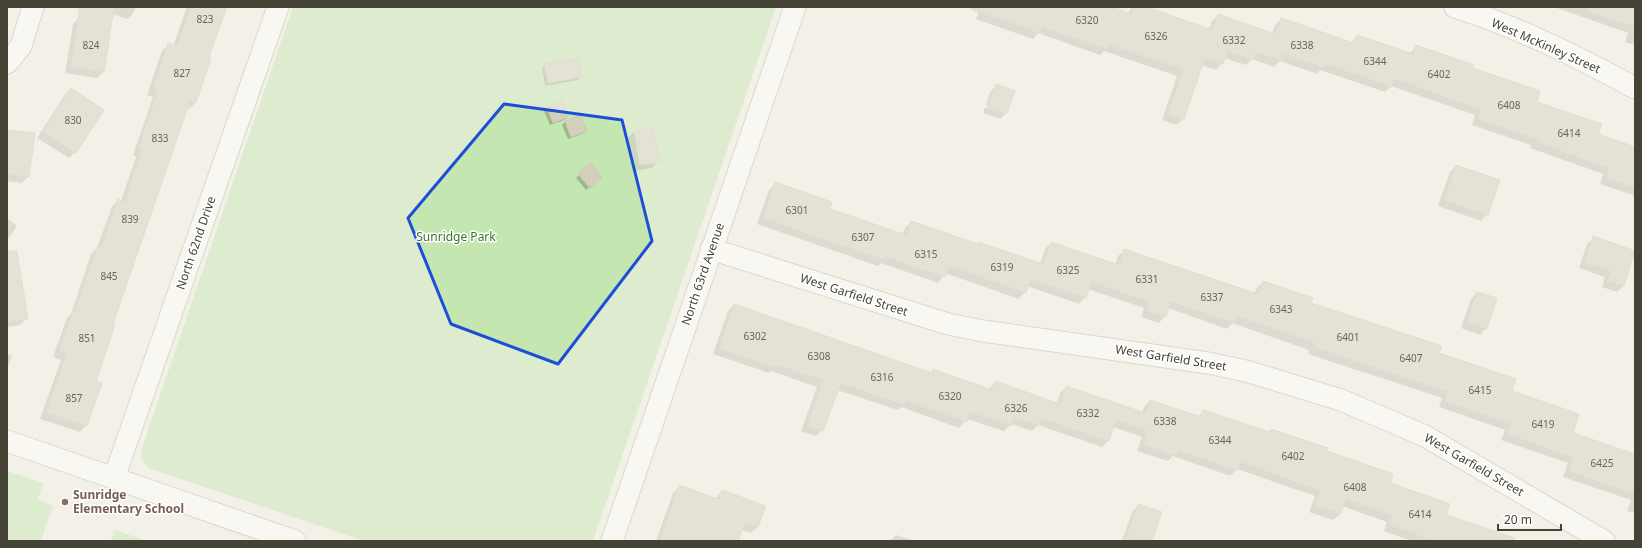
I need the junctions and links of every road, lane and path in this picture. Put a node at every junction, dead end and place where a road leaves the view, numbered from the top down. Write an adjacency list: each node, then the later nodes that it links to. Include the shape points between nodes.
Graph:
1 (32, 7): 5 (street, via 21,46)
2 (278, 7): 9 (street, North 62nd Drive)
3 (795, 7): 7 (street, North 63rd Avenue)
4 (1455, 7): 6 (street, West McKinley Street, via 1561,50)
5 (7, 63)
6 (1635, 88)
7 (711, 249): 11 (street, North 63rd Avenue); 12 (street, West Garfield Street, via 948,324 1208,363 1246,371 1341,400 1424,436)
8 (7, 441): 9 (street)
9 (114, 478): 10 (street)
10 (295, 541)
11 (612, 541)
12 (1604, 541)

